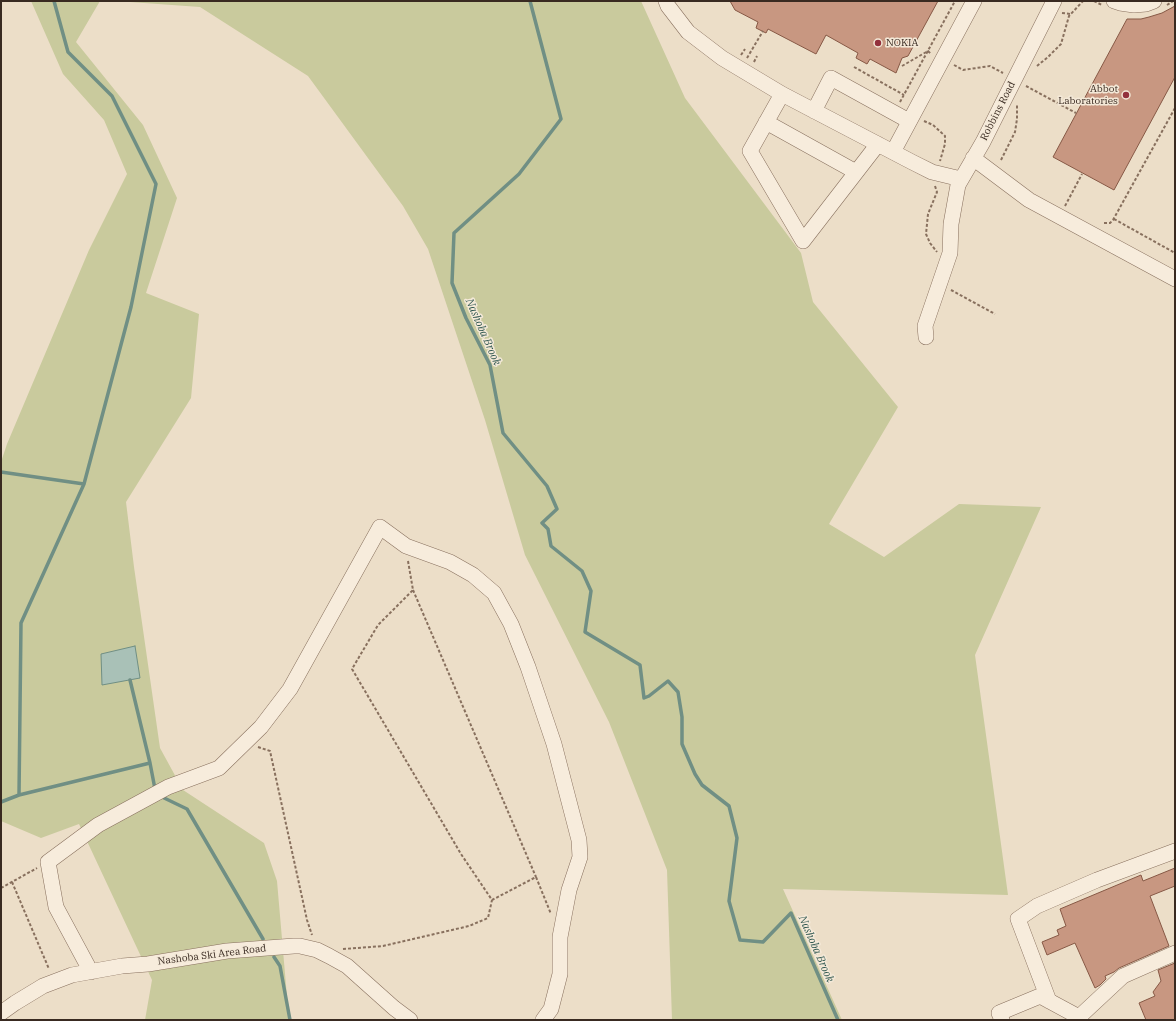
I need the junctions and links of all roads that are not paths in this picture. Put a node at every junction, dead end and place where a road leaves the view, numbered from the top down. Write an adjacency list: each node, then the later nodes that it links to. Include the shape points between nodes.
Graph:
1 (666, 1): 6 (lane, via 688,32 722,58)
2 (974, 1): 8 (lane)
3 (1054, 1): 12 (lane, Robbins Road)
4 (1114, 1): 5 (lane, via 1134,5)
5 (1154, 1)
6 (782, 94): 7 (lane); 9 (lane)
7 (814, 111): 8 (lane, via 831,78); 10 (lane)
8 (914, 120): 11 (lane)
9 (766, 122): 13 (lane); 13 (lane, via 750,151 803,241)
10 (878, 144): 11 (lane); 13 (lane)
11 (893, 152): 14 (lane, via 932,172)
12 (973, 158): 14 (lane, Robbins Road); 15 (lane, via 1029,200)
13 (856, 172)
14 (961, 179): 16 (lane, Robbins Road, via 951,224 950,253 925,326)
15 (1175, 279)
16 (926, 337)
17 (1175, 851): 20 (lane, via 1097,880 1037,906 1018,919)
18 (1175, 953): 22 (lane, via 1123,976)
19 (91, 972): 21 (lane, Nashoba Ski Area Road, via 72,975 43,986); 23 (lane, Nashoba Ski Area Road, via 227,951 300,946 317,950 347,966); 24 (lane, via 56,907 48,862 98,825 168,787 219,768 261,727 290,689 380,527 406,546 450,562 473,575 494,593 511,624 554,744 579,840 580,857 569,890 560,937 560,974 552,1009)
20 (1049, 1001): 22 (lane); 25 (lane, via 1040,996 999,1014)
21 (1, 1013)
22 (1079, 1019)
23 (410, 1020)
24 (543, 1020)
25 (1002, 1020)

